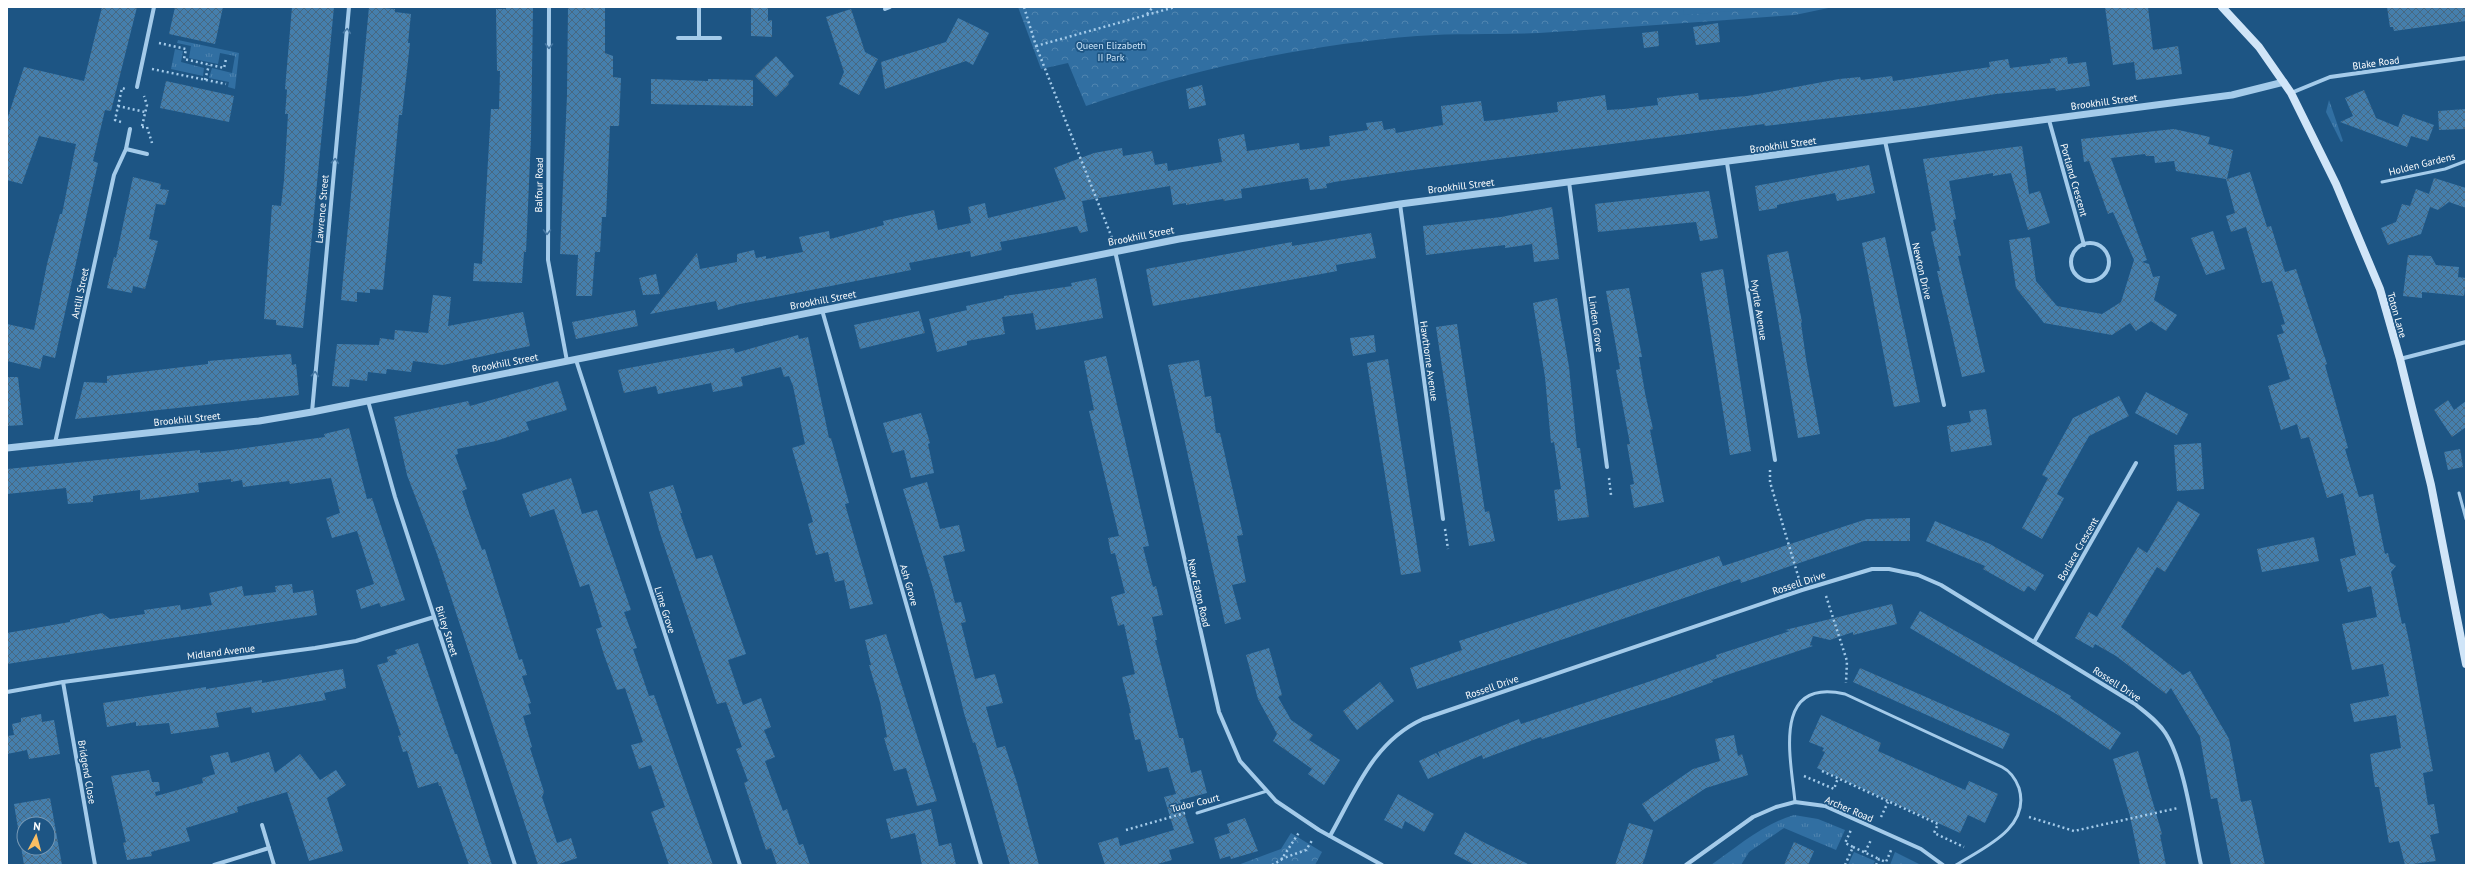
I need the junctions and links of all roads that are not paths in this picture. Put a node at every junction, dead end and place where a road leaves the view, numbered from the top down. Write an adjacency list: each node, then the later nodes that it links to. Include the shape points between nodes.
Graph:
1 (154, 7): 13 (street)
2 (349, 7): 34 (street, Lawrence Street, one-way to 2)
3 (549, 7): 31 (street, Balfour Road, one-way to 31, via 548,260)
4 (699, 7): 9 (street)
5 (890, 7): 7 (street)
6 (2222, 7): 12 (main road, Toton Lane, via 2259,47)
7 (885, 9)
8 (678, 38): 9 (street)
9 (699, 38): 10 (street)
10 (720, 38)
11 (2466, 58): 14 (street, Blake Road, via 2330,77)
12 (2284, 82): 14 (main road, Toton Lane); 15 (street, Brookhill Street, via 2232,95)
13 (137, 89)
14 (2291, 92): 29 (main road, Toton Lane, via 2336,184 2380,289)
15 (2049, 120): 17 (street, Brookhill Street); 25 (street, Portland Crescent)
16 (130, 126): 18 (street, Antill Street)
17 (1885, 141): 21 (street, Brookhill Street); 33 (street, Newton Drive)
18 (126, 150): 19 (street); 35 (street, Antill Street, via 114,176)
19 (147, 154)
20 (2466, 161): 23 (lane, Holden Gardens, via 2445,169)
21 (1727, 163): 22 (street, Brookhill Street); 37 (street, Myrtle Avenue)
22 (1569, 182): 24 (street, Brookhill Street); 39 (street, Linden Grove)
23 (2382, 182)
24 (1400, 204): 26 (street, Brookhill Street); 41 (street, Hawthorne Avenue)
25 (2084, 245): 25 (street, via 2095,244 2108,256 2106,272 2096,280 2078,277 2071,266 2074,253)
26 (1115, 251): 27 (street, Brookhill Street); 49 (street, New Eaton Road, via 1219,712 1240,761)
27 (822, 310): 30 (street, Brookhill Street); 60 (street, Ash Grove)
28 (2466, 342): 29 (street)
29 (2400, 359): 44 (main road, Toton Lane)
30 (576, 360): 31 (street, Brookhill Street); 59 (street, Lime Grove)
31 (567, 361): 32 (street, Brookhill Street)
32 (368, 400): 34 (street, Brookhill Street); 43 (street, Birley Street, via 395,497)
33 (1944, 405)
34 (312, 412): 35 (street, Brookhill Street, via 259,421)
35 (55, 442): 36 (street, Brookhill Street)
36 (7, 448)
37 (1775, 460)
38 (2136, 464): 45 (street, Borlace Crescent)
39 (1607, 467)
40 (2460, 493): 42 (lane)
41 (1443, 519)
42 (2466, 519)
43 (434, 617): 47 (street, Midland Avenue, via 356,640 315,648); 58 (street, Birley Street)
44 (2462, 627): 46 (main road, Toton Lane)
45 (2034, 642): 53 (street, Rossell Drive, via 1941,585 1918,575 1889,569 1872,569 1802,590 1407,726 1386,743 1373,760); 65 (street, Rossell Drive, via 2135,704 2166,734 2176,755)
46 (2466, 664)
47 (63, 682): 48 (street, Midland Avenue); 55 (street, Bridgend Close)
48 (7, 692)
49 (1267, 791): 51 (lane, Tudor Court); 53 (street, New Eaton Road, via 1276,801)
50 (1795, 802): 62 (street, Archer Road, via 1753,817); 63 (street, Archer Road, via 1825,806 1921,849); 64 (lane, via 1789,730 1796,706 1814,694 1831,691 1845,694 2007,770 2018,785 2020,814 2007,831)
51 (1197, 812)
52 (262, 825): 54 (street)
53 (1330, 836): 61 (street, New Eaton Road)
54 (269, 848): 56 (street); 57 (street)
55 (95, 865)
56 (214, 865)
57 (274, 865)
58 (515, 865)
59 (740, 865)
60 (981, 865)
61 (1382, 865)
62 (1686, 865)
63 (1943, 865)
64 (1956, 865)
65 (2201, 865)

